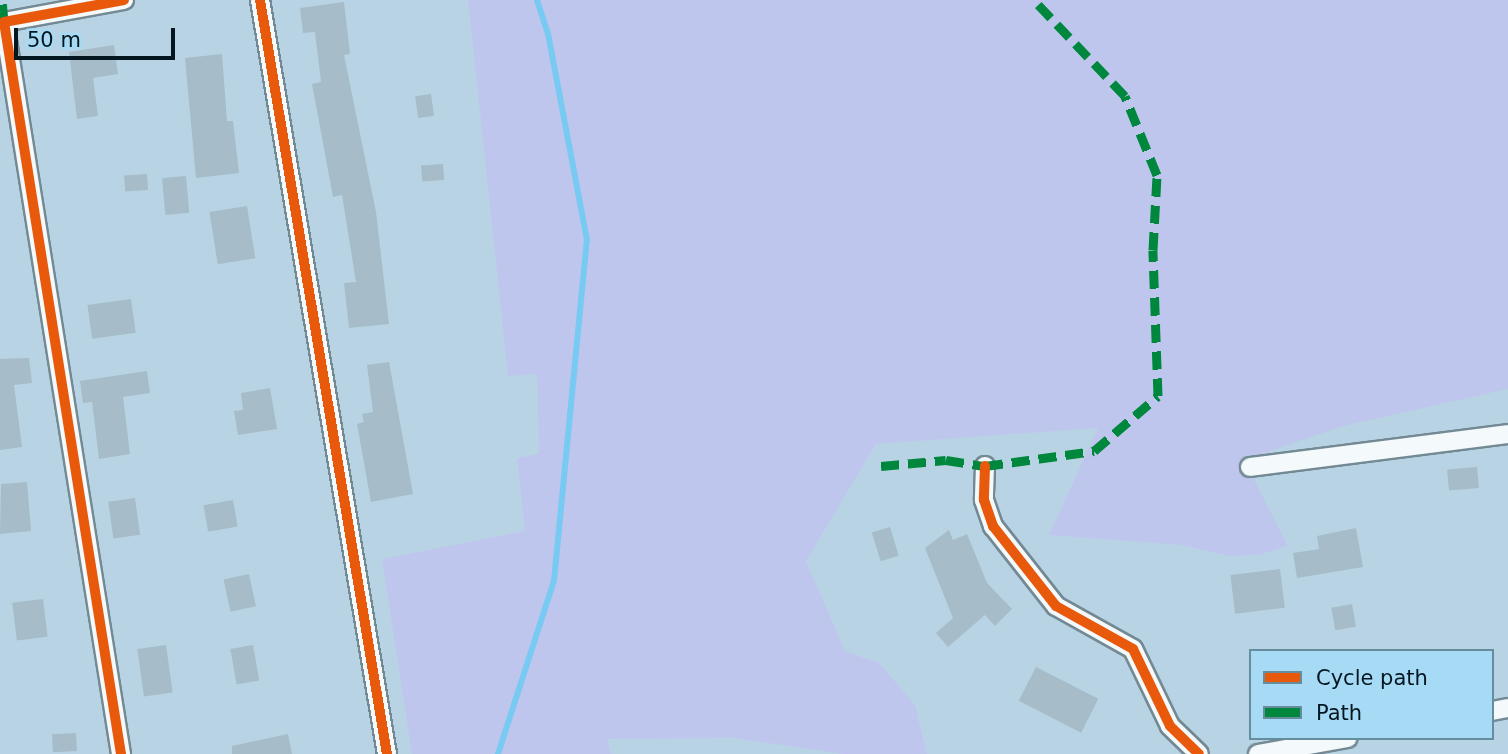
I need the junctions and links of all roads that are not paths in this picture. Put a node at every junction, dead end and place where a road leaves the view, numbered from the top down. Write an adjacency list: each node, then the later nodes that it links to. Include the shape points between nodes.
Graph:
1 (123, 0): 7 (street, via 4,22)
2 (260, 0): 8 (street)
3 (1508, 434): 5 (street)
4 (985, 466): 9 (street, via 984,500 993,526 1056,606 1133,649 1170,726)
5 (1250, 467)
6 (1337, 740): 10 (street)
7 (121, 754)
8 (387, 754)
9 (1199, 754)
10 (1258, 754)

